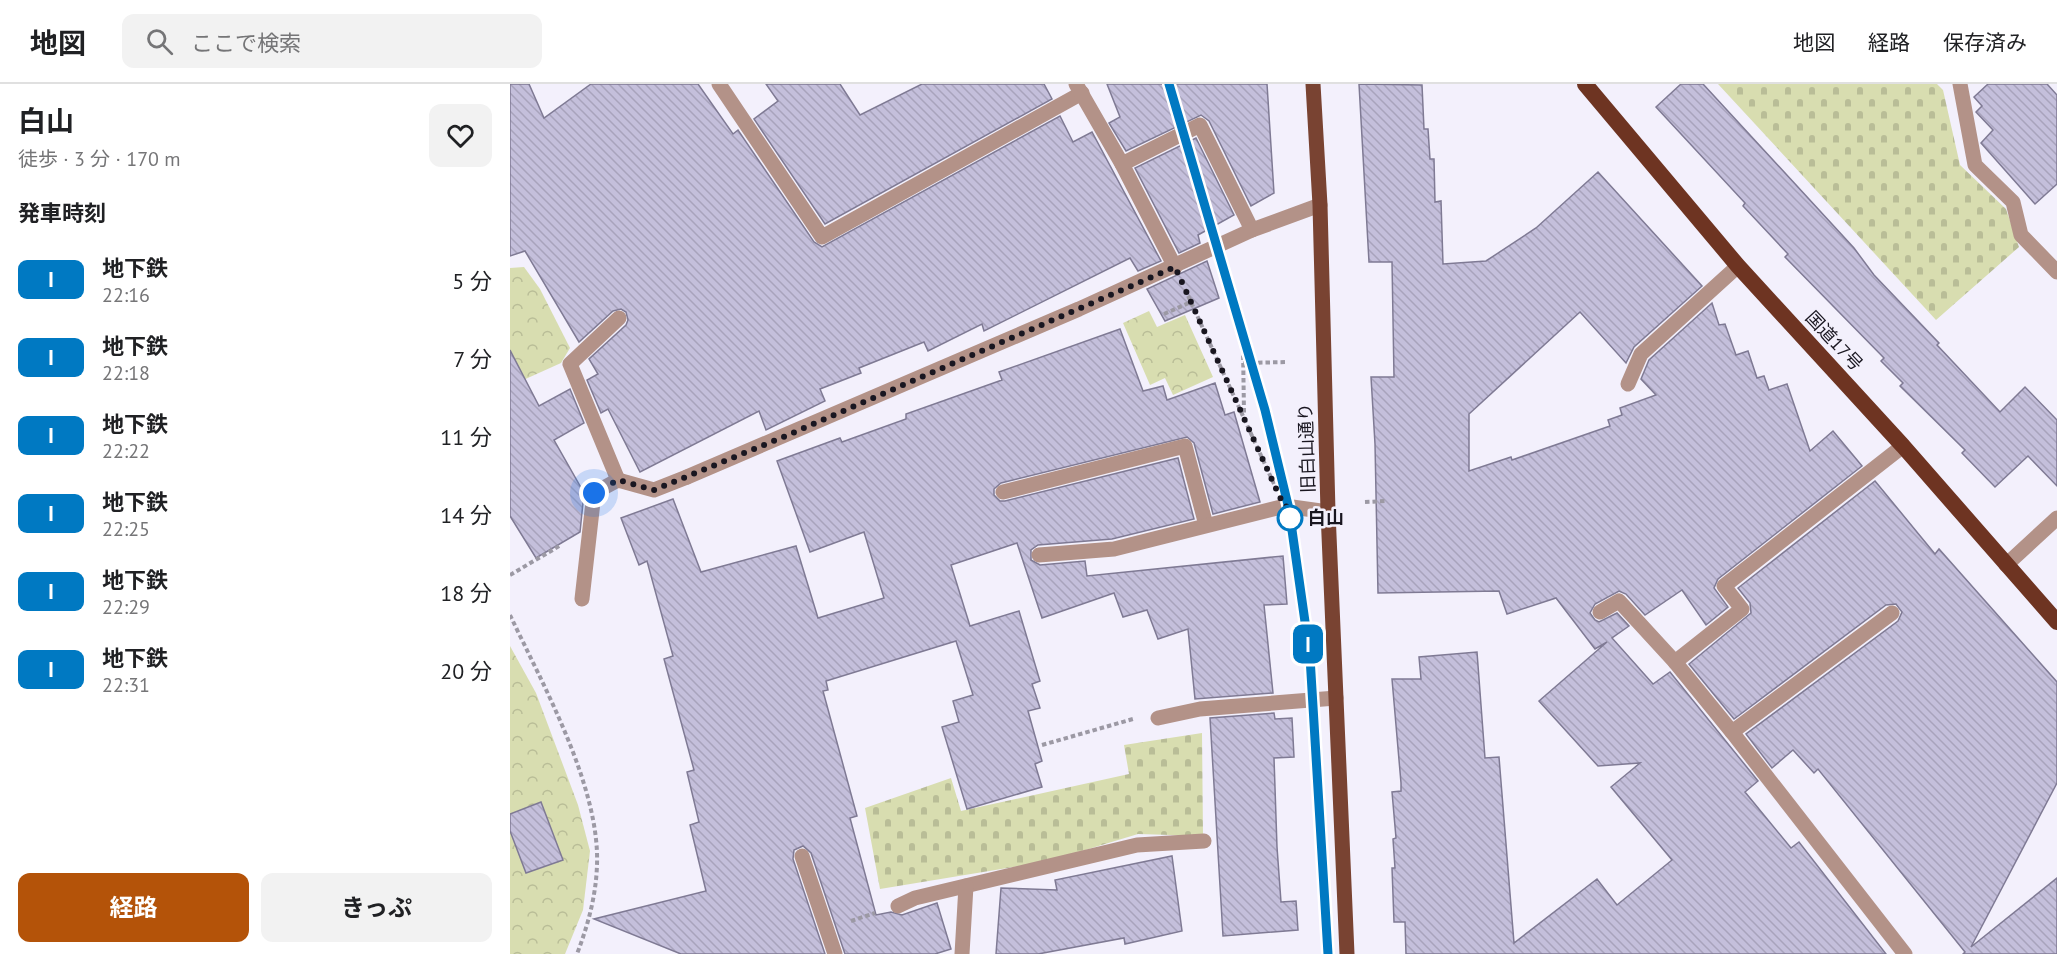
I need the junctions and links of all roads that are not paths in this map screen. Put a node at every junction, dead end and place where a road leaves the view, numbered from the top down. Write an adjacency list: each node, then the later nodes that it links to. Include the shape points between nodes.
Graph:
1 (719, 84): 5 (street, via 822,237)
2 (1312, 84): 7 (main road, 旧白山通り)
3 (1585, 84): 9 (highway, 国道17号)
4 (1960, 84): 11 (street, via 1975,165 2013,202 2021,235)
5 (1079, 89): 6 (street)
6 (1122, 164): 8 (street, via 1200,125); 10 (street)
7 (1320, 205): 8 (street); 17 (main road, 旧白山通り)
8 (1252, 230): 10 (street)
9 (1738, 266): 13 (street, via 1641,354); 14 (highway, 国道17号)
10 (1175, 267): 15 (street, via 654,490)
11 (2057, 272)
12 (620, 318): 15 (street, via 570,364)
13 (1628, 384)
14 (1903, 446): 21 (highway, 国道17号); 26 (street, via 1724,586 1742,609)
15 (618, 480): 22 (street, via 594,493)
16 (1003, 492): 19 (street, via 1185,446)
17 (1328, 512): 19 (street, via 1284,506); 27 (main road, 旧白山通り)
18 (2057, 518): 21 (street)
19 (1206, 525): 20 (street, via 1114,549)
20 (1039, 555)
21 (2006, 566): 25 (highway, 国道17号)
22 (582, 599)
23 (1600, 612): 26 (street, via 1619,601)
24 (1892, 613): 29 (street)
25 (2057, 622)
26 (1675, 662): 29 (street)
27 (1336, 698): 28 (street, via 1200,709); 36 (main road, 旧白山通り)
28 (1158, 718)
29 (1732, 732): 37 (street)
30 (1204, 841): 32 (street, via 1137,845)
31 (802, 856): 34 (street)
32 (966, 886): 33 (street); 35 (street)
33 (898, 906)
34 (835, 954)
35 (962, 954)
36 (1347, 954)
37 (1905, 954)

